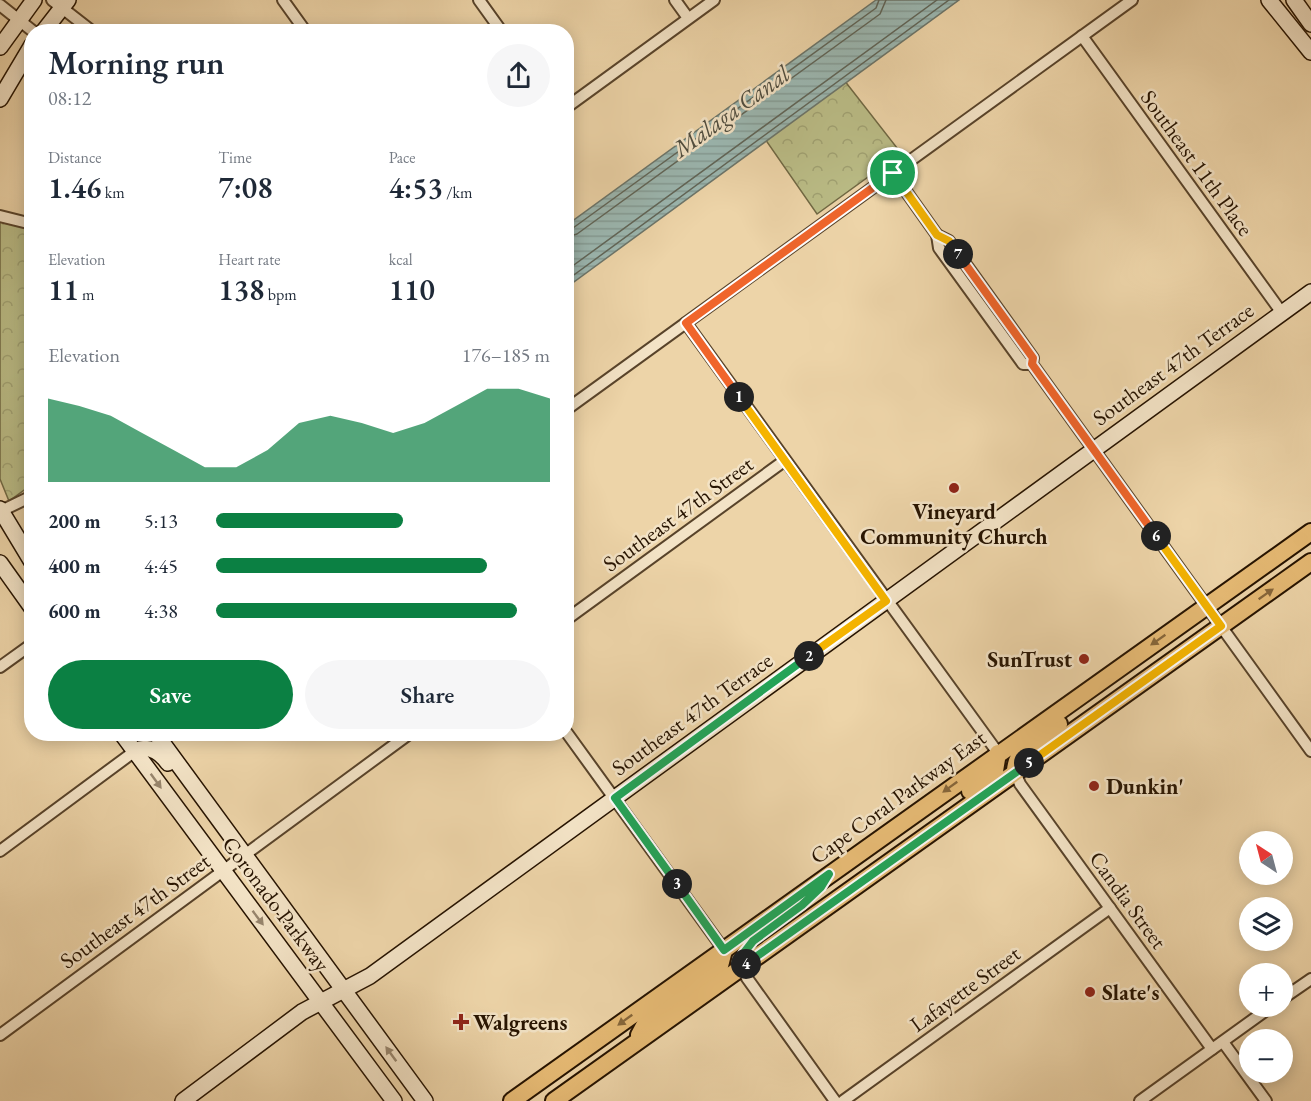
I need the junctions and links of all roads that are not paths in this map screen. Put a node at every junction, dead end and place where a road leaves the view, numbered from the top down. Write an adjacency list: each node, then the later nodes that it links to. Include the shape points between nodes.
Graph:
1 (33, 0): 12 (street)
2 (283, 0): 16 (street)
3 (479, 0): 17 (street)
4 (675, 0): 11 (street)
5 (714, 0): 11 (street)
6 (1132, 0): 19 (street)
7 (1269, 0): 21 (street)
8 (1294, 0): 18 (street)
9 (60, 3): 14 (street); 15 (street)
10 (0, 6): 12 (street)
11 (688, 18): 24 (street)
12 (18, 20): 13 (street); 20 (street)
13 (24, 24)
14 (48, 24)
15 (84, 24)
16 (300, 24)
17 (496, 24)
18 (1311, 24)
19 (1082, 36): 25 (street); 29 (street, Southeast 11th Place)
20 (0, 47)
21 (1311, 52)
22 (24, 58): 23 (street)
23 (0, 99)
24 (574, 102)
25 (893, 173): 30 (street); 32 (street, via 980,306 1023,364 1032,364)
26 (0, 216): 27 (street)
27 (24, 222)
28 (1311, 292): 29 (street, Southeast 47th Terrace)
29 (1282, 313): 32 (street, Southeast 47th Terrace)
30 (686, 323): 31 (street); 33 (street)
31 (574, 404)
32 (1093, 450): 41 (street, Southeast 47th Terrace); 42 (street)
33 (784, 461): 41 (street); 43 (street, Southeast 47th Street)
34 (24, 500): 35 (street)
35 (0, 510): 37 (street)
36 (1311, 532): 42 (main road, Cape Coral Parkway East)
37 (24, 549)
38 (1311, 562): 44 (main road, Cape Coral Parkway East, one-way to 38)
39 (0, 563): 40 (street)
40 (24, 597)
41 (886, 601): 54 (street); 57 (street, Southeast 47th Terrace)
42 (1206, 606): 44 (street); 47 (main road, Cape Coral Parkway East, one-way to 47)
43 (574, 614)
44 (1221, 626): 53 (street); 55 (main road, Cape Coral Parkway East)
45 (24, 650): 46 (street)
46 (0, 667)
47 (1100, 681): 54 (main road, Cape Coral Parkway East); 55 (main road, via 1084,705 1025,748 1015,762)
48 (127, 741): 52 (street, Coronado Parkway)
49 (161, 741): 56 (street, Coronado Parkway)
50 (399, 741): 60 (street, Southeast 47th Street)
51 (573, 741): 57 (street)
52 (135, 751): 56 (street, via 156,751 180,779); 59 (street); 61 (street, Coronado Parkway, one-way to 61)
53 (1311, 752)
54 (998, 753): 58 (main road, via 995,771 921,828); 62 (main road, Cape Coral Parkway East, one-way to 62)
55 (1015, 772): 58 (main road, Cape Coral Parkway East); 63 (street, Candia Street)
56 (192, 783): 60 (street, Coronado Parkway)
57 (615, 798): 64 (street); 67 (street, Southeast 47th Terrace, via 370,976)
58 (912, 846): 65 (main road, Cape Coral Parkway East)
59 (0, 851)
60 (244, 854): 61 (street, Southeast 47th Street); 67 (street, Coronado Parkway)
61 (223, 871): 69 (street, Coronado Parkway, one-way to 69); 71 (street, Southeast 47th Street)
62 (829, 874): 64 (main road, Cape Coral Parkway East); 65 (main road, via 802,905 753,941 743,954)
63 (1110, 908): 74 (street, Candia Street); 81 (street, Lafayette Street)
64 (724, 950): 73 (main road, via 720,966 646,1022); 78 (main road, Cape Coral Parkway East, one-way to 78)
65 (742, 967): 73 (main road, Cape Coral Parkway East); 80 (street)
66 (1311, 979): 68 (street)
67 (344, 990): 69 (street, Southeast 47th Terrace); 77 (street, Coronado Parkway, one-way to 67)
68 (1293, 991)
69 (321, 1002): 75 (street, Southeast 47th Terrace); 76 (street, Coronado Parkway)
70 (1257, 1017): 72 (street)
71 (0, 1035)
72 (1223, 1041): 74 (street); 83 (street)
73 (634, 1044): 79 (main road, Cape Coral Parkway East)
74 (1212, 1049): 82 (street)
75 (183, 1101)
76 (394, 1101)
77 (426, 1101)
78 (512, 1101)
79 (554, 1101)
80 (835, 1101)
81 (843, 1101)
82 (1140, 1101)
83 (1266, 1101)

